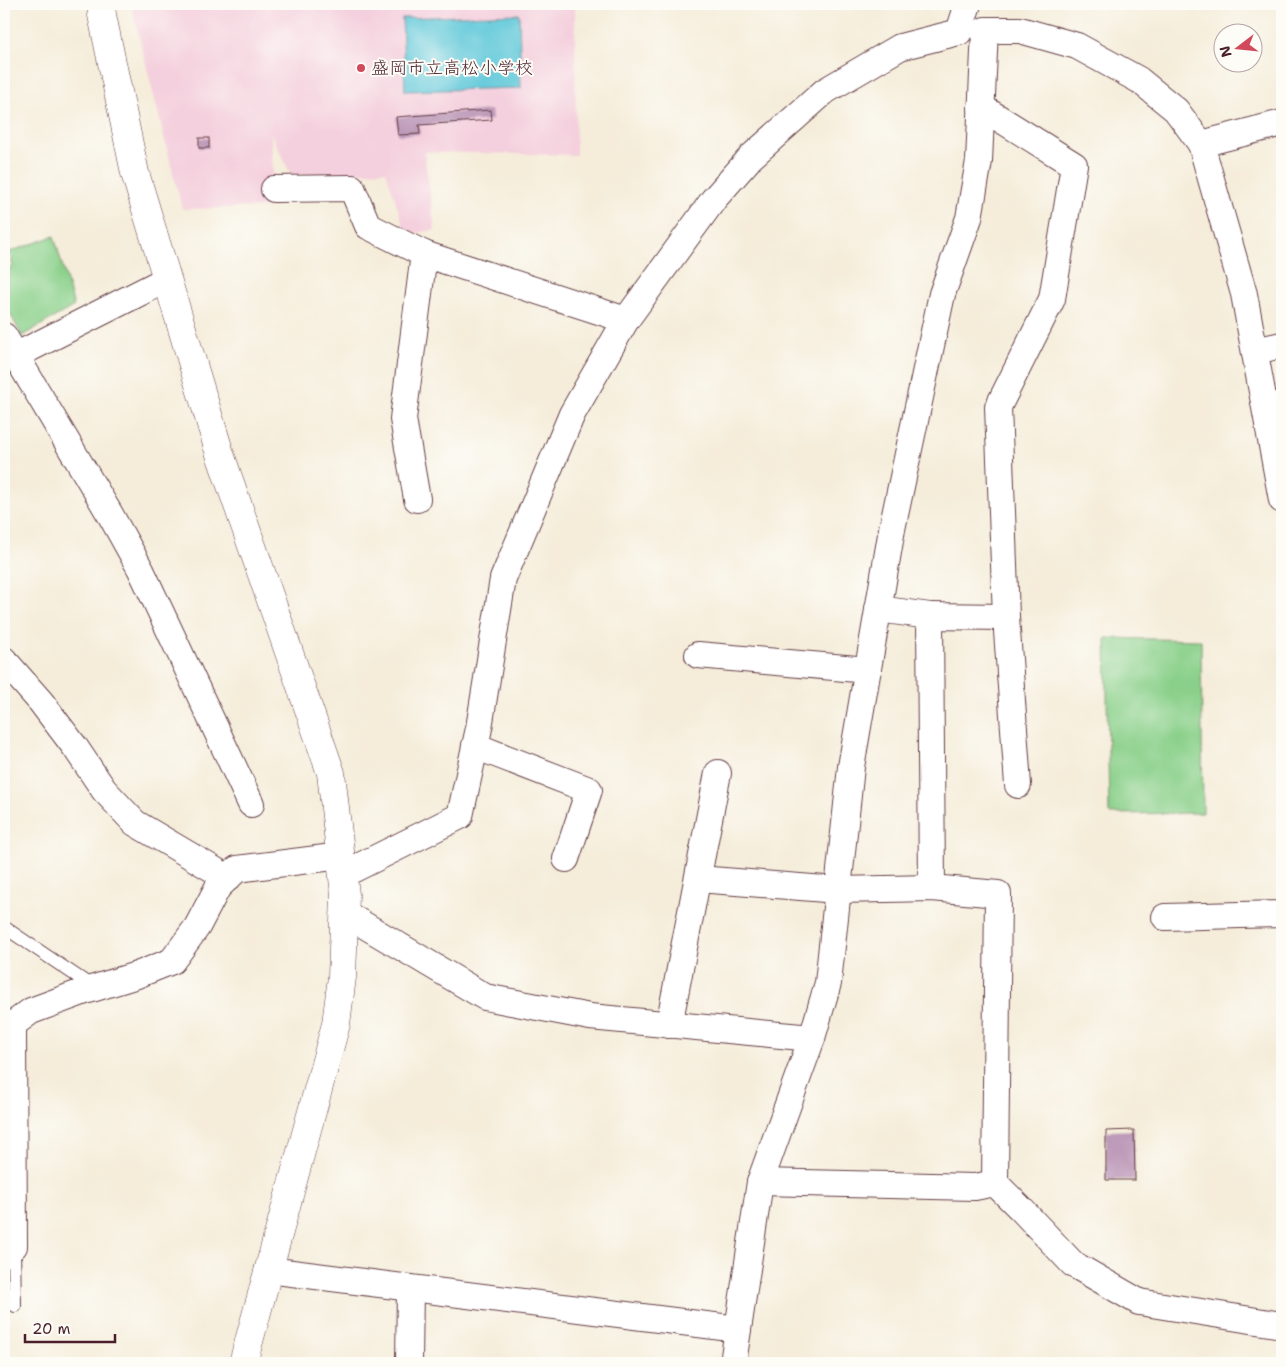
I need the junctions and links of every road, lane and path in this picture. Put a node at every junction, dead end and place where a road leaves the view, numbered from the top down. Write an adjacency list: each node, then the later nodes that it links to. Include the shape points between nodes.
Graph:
1 (101, 4): 8 (street, via 134,173)
2 (968, 4): 9 (street, via 959,32 900,47 825,91 751,156 714,199)
3 (981, 107): 5 (street, via 985,30 1020,30 1077,46 1139,80 1176,110); 15 (street, via 979,161 969,218 942,294); 17 (street, via 1074,165 1052,299 998,407)
4 (1282, 123): 5 (street)
5 (1201, 144): 12 (street, via 1244,294)
6 (274, 189): 7 (street, via 352,188 368,226)
7 (424, 254): 9 (street); 13 (street, via 403,419)
8 (167, 279): 11 (street); 26 (street, via 220,454 331,773)
9 (626, 320): 21 (street, via 572,414 503,579)
10 (1282, 345): 12 (street)
11 (10, 346): 24 (street, via 141,570)
12 (1254, 352): 14 (street)
13 (417, 499)
14 (1282, 500)
15 (878, 609): 16 (street); 20 (street)
16 (930, 616): 17 (street); 29 (street)
17 (1006, 617): 23 (street)
18 (698, 655): 20 (street)
19 (4, 660): 27 (street, via 41,702 104,790 136,823)
20 (868, 670): 30 (street, via 851,767)
21 (475, 746): 25 (street, via 589,790); 26 (street, via 460,816)
22 (718, 773): 28 (street)
23 (1018, 785)
24 (251, 804)
25 (566, 858)
26 (347, 862): 27 (street, via 237,869); 31 (street)
27 (228, 878): 35 (street, via 218,887 197,927 172,961)
28 (698, 879): 30 (street); 36 (street)
29 (932, 888): 30 (street); 40 (street, via 998,894)
30 (838, 890): 38 (street, via 828,983)
31 (344, 913): 36 (street, via 485,997 590,1017); 42 (street, via 342,977 336,1024)
32 (1282, 914): 33 (street)
33 (1165, 917)
34 (4, 927): 35 (lane)
35 (94, 988): 37 (street, via 31,1011)
36 (669, 1025): 38 (street)
37 (8, 1028): 41 (street)
38 (812, 1038): 39 (street)
39 (760, 1182): 40 (street, via 975,1188); 46 (street)
40 (995, 1184): 45 (street, via 1072,1264 1139,1302)
41 (9, 1250): 44 (lane)
42 (268, 1270): 43 (street); 47 (street)
43 (410, 1288): 46 (street); 48 (street)
44 (15, 1306)
45 (1282, 1325)
46 (738, 1329): 49 (street)
47 (243, 1363)
48 (409, 1363)
49 (733, 1363)

